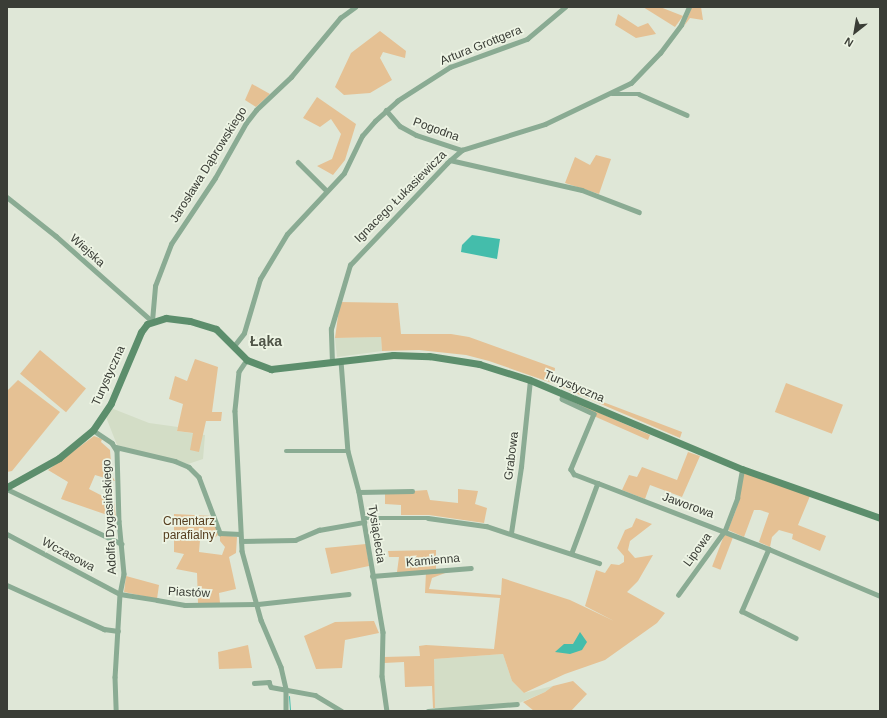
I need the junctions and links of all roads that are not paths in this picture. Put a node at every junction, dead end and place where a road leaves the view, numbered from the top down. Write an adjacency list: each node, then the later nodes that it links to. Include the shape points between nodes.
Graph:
1 (355, 7): 13 (street, Jarosława Dąbrowskiego, via 340,18 291,77 246,123 215,178 171,244 155,286)
2 (565, 7): 5 (street, Artura Grottgera, via 527,39 450,67 409,92)
3 (689, 7): 4 (street, Ignacego Łukasiewicza, via 681,25 660,53 630,83)
4 (608, 95): 6 (street, Ignacego Łukasiewicza, via 628,92 639,94); 7 (street, Ignacego Łukasiewicza, via 532,129)
5 (386, 110): 7 (street, Pogodna, via 400,126 416,135); 10 (street, Artura Grottgera, via 362,136 344,173)
6 (688, 115)
7 (462, 150): 8 (street, Ignacego Łukasiewicza)
8 (450, 160): 12 (street, via 575,188); 17 (street, Ignacego Łukasiewicza, via 350,265 331,330)
9 (298, 162): 10 (street)
10 (326, 190): 14 (street, Artura Grottgera, via 287,234 268,265 256,292 244,333)
11 (7, 198): 13 (street, Wiejska, via 56,236)
12 (639, 212)
13 (152, 321): 14 (main road, via 166,318 202,324 221,333); 20 (main road, Turystyczna, via 141,332 111,403)
14 (234, 346): 15 (main road)
15 (247, 360): 17 (main road, Turystyczna, via 271,369); 34 (street, via 239,372 235,411)
16 (341, 362): 17 (main road, Turystyczna); 18 (main road, Turystyczna, via 393,355 429,356 479,364); 22 (street, Tysiąclecia)
17 (332, 363)
18 (530, 380): 19 (main road, Turystyczna); 32 (street, Grabowa)
19 (564, 394): 24 (main road, Turystyczna); 25 (street, Jaworowa, via 562,399 594,414 571,470 574,474)
20 (93, 430): 21 (street, Adolfa Dygasińskiego); 26 (main road, Turystyczna, via 59,458)
21 (116, 447): 34 (street, via 189,467 199,477 220,533); 36 (street, Adolfa Dygasińskiego)
22 (348, 450): 23 (street); 28 (street, Tysiąclecia)
23 (286, 452)
24 (742, 469): 29 (main road, Turystyczna); 31 (street, Lipowa, via 737,498)
25 (598, 483): 31 (street, Jaworowa); 38 (street)
26 (7, 488): 36 (street)
27 (412, 490): 28 (street)
28 (359, 492): 30 (street, Tysiąclecia)
29 (880, 518)
30 (364, 520): 32 (street, via 428,518 486,526); 35 (street, via 319,530 295,540); 41 (street, Tysiąclecia)
31 (725, 530): 37 (street, Jaworowa); 45 (street, Lipowa)
32 (511, 533): 38 (street)
33 (7, 534): 43 (street, Wczasowa)
34 (240, 534): 35 (street)
35 (241, 541): 47 (street)
36 (122, 544): 43 (street, Adolfa Dygasińskiego, via 124,574)
37 (769, 549): 46 (street, Jaworowa); 49 (street, via 742,611)
38 (572, 553): 39 (street)
39 (599, 563)
40 (471, 568): 41 (street, Kamienna)
41 (372, 576): 56 (street, Tysiąclecia, via 383,632 382,676)
42 (7, 585): 48 (street, via 104,629)
43 (120, 594): 47 (street, Piastów, via 185,604); 48 (street, Adolfa Dygasińskiego)
44 (348, 594): 47 (street, Piastów)
45 (678, 595)
46 (880, 596)
47 (258, 604): 51 (street, via 261,620 281,667)
48 (118, 631): 53 (street, Adolfa Dygasińskiego)
49 (796, 638)
50 (254, 683): 51 (street, via 269,682 271,687)
51 (286, 689): 54 (street); 55 (street, via 315,695)
52 (518, 704): 57 (street)
53 (116, 711)
54 (286, 711)
55 (342, 711)
56 (387, 711)
57 (428, 711)

